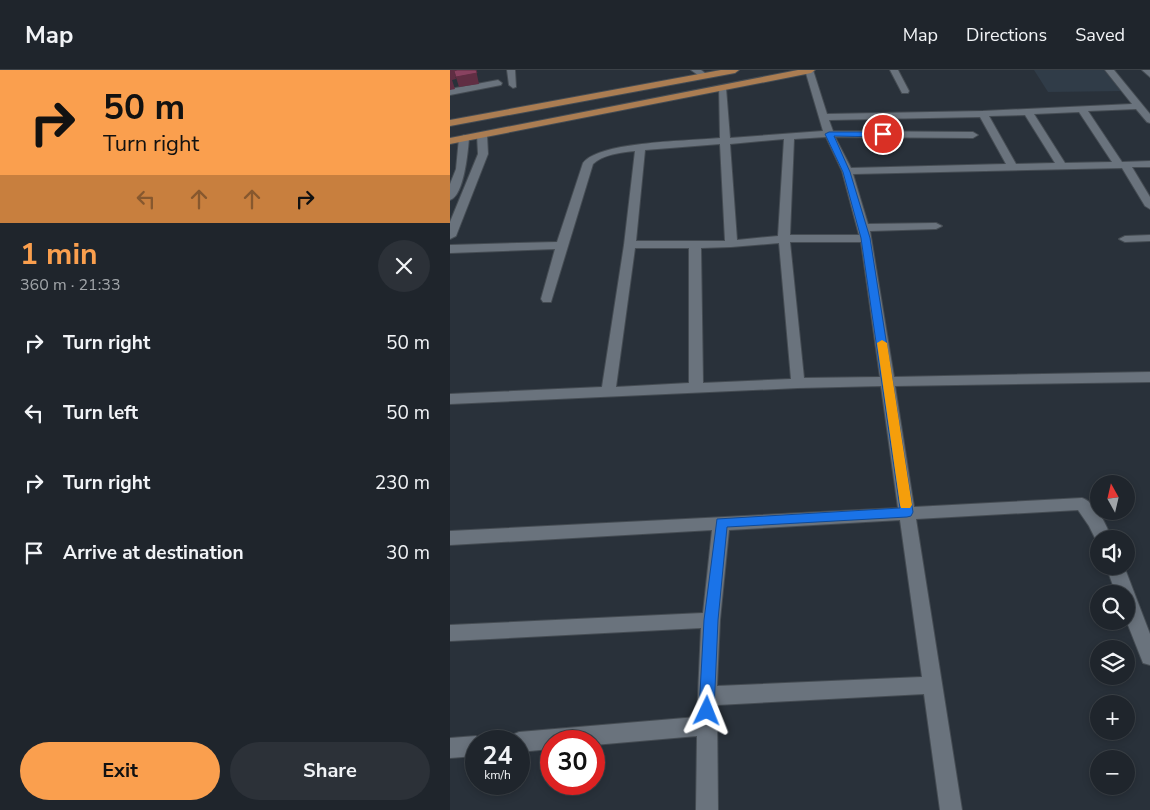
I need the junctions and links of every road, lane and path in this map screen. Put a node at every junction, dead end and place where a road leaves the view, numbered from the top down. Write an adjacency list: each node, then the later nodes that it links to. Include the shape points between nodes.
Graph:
1 (514, 70): 11 (street)
2 (695, 70): 9 (street)
3 (735, 70): 9 (main road)
4 (810, 70): 12 (main road); 19 (street)
5 (894, 70): 13 (street)
6 (1109, 70): 15 (street)
7 (1146, 70): 8 (street)
8 (1150, 74)
9 (705, 76): 21 (main road)
10 (498, 83): 14 (street)
11 (513, 85)
12 (722, 88): 23 (main road); 28 (street)
13 (905, 91)
14 (450, 92)
15 (1137, 106): 16 (street); 20 (street)
16 (1082, 108): 17 (street); 31 (street)
17 (1027, 111): 18 (street); 32 (street)
18 (983, 114): 19 (street); 33 (street)
19 (824, 117): 22 (street)
20 (1149, 117)
21 (450, 122)
22 (829, 134): 24 (street); 25 (street); 34 (street)
23 (482, 135): 26 (main road); 39 (street, via 483,154)
24 (972, 135)
25 (789, 136): 28 (street); 41 (street)
26 (464, 138): 27 (main road); 35 (street, via 461,169)
27 (450, 141)
28 (725, 143): 29 (street); 43 (street)
29 (640, 148): 44 (street, via 610,152 588,163); 46 (street)
30 (1150, 164): 31 (street)
31 (1122, 165): 32 (street); 36 (street)
32 (1062, 166): 33 (street)
33 (1013, 167): 34 (street)
34 (846, 172): 38 (street)
35 (450, 197)
36 (1150, 206)
37 (936, 226): 38 (street)
38 (864, 233): 41 (street); 51 (street)
39 (450, 236)
40 (1150, 238): 42 (street)
41 (784, 239): 43 (street); 50 (street)
42 (1125, 239)
43 (731, 244): 45 (street)
44 (562, 245): 47 (street); 48 (street)
45 (695, 245): 46 (street); 52 (street)
46 (630, 246): 53 (street)
47 (450, 249)
48 (547, 299)
49 (1150, 377): 51 (street)
50 (798, 383): 51 (street); 52 (street)
51 (888, 383): 55 (street)
52 (696, 388): 53 (street)
53 (608, 393): 54 (street)
54 (450, 398)
55 (907, 512): 56 (street); 57 (street, via 1082,504); 63 (street)
56 (721, 522): 58 (street); 60 (street)
57 (1100, 530)
58 (450, 538)
59 (1135, 618): 62 (street)
60 (711, 620): 61 (street); 64 (street)
61 (450, 633)
62 (1150, 656)
63 (931, 685): 64 (street); 70 (street)
64 (707, 696): 65 (street)
65 (706, 726): 66 (street); 69 (street)
66 (530, 741)
67 (465, 747): 68 (street)
68 (450, 748)
69 (707, 810)
70 (951, 810)

